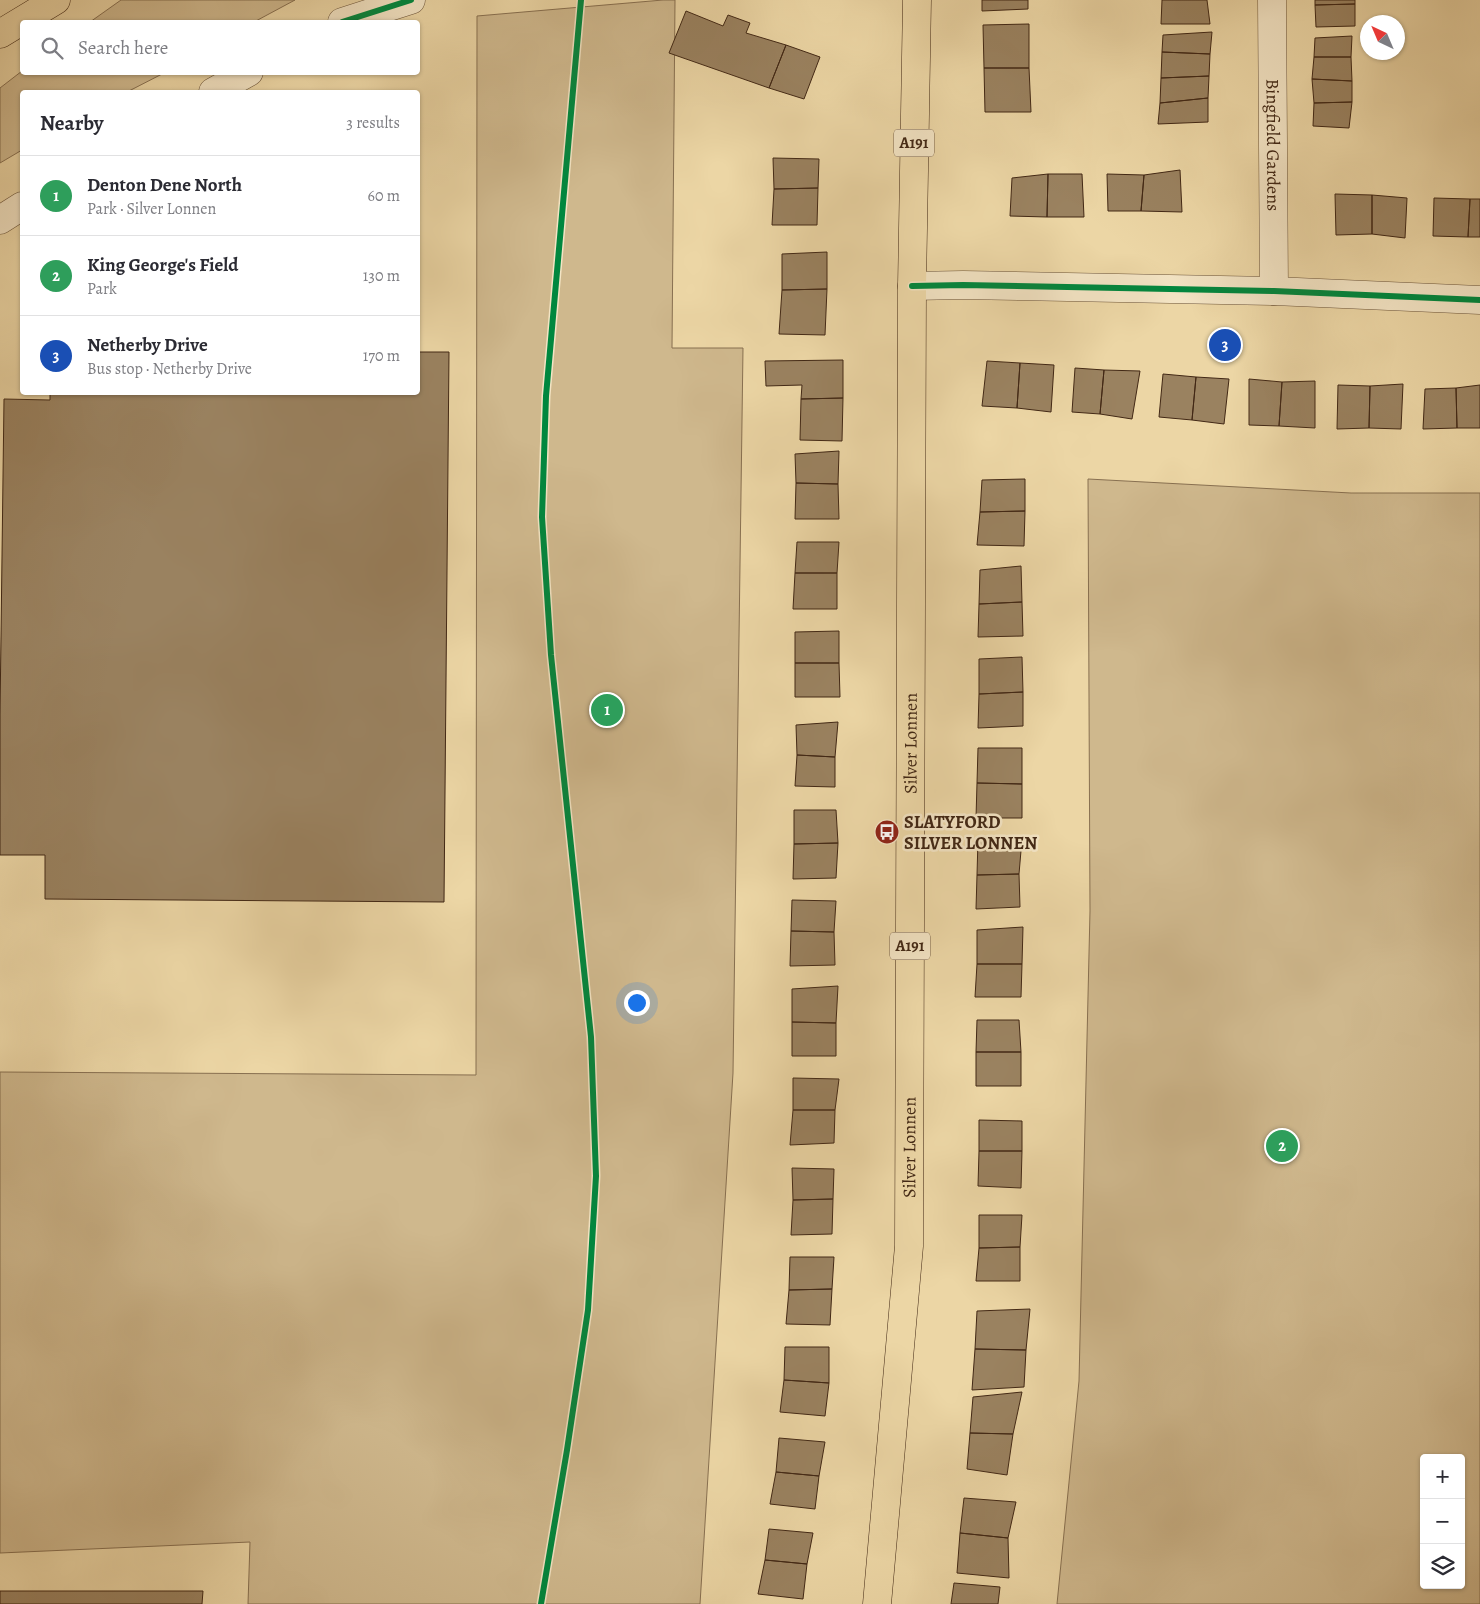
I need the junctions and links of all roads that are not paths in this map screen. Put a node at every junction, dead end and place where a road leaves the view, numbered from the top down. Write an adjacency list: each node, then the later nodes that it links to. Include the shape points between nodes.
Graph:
1 (56, 0): 5 (main road)
2 (411, 0): 6 (street)
3 (917, 0): 13 (main road, Silver Lonnen / A191)
4 (1272, 0): 14 (street, Bingfield Gardens)
5 (23, 20)
6 (348, 20)
7 (20, 22): 8 (main road)
8 (0, 34)
9 (244, 75): 10 (street)
10 (217, 90)
11 (20, 207): 12 (street)
12 (0, 220)
13 (912, 286): 14 (street); 16 (main road, Silver Lonnen / A191, via 910,1246)
14 (1274, 291): 15 (street)
15 (1480, 300)
16 (877, 1604)

